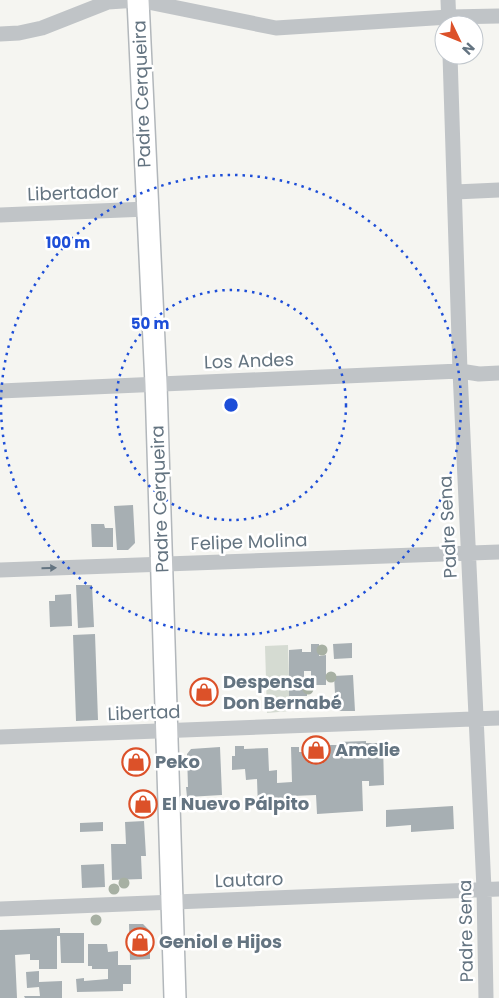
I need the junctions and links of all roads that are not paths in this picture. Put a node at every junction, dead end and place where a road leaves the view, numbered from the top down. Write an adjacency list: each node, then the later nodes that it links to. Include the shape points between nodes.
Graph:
1 (138, 0): 6 (street, via 276,28); 7 (street, via 108,2 42,28); 11 (street, Padre Cerqueira)
2 (448, 0): 3 (street)
3 (449, 15)
4 (499, 16): 5 (street)
5 (484, 18)
6 (434, 22)
7 (0, 34)
8 (450, 65): 10 (street, Padre Sena)
9 (499, 190): 10 (street)
10 (455, 192): 13 (street, Padre Sena)
11 (147, 209): 12 (street, Libertador); 15 (street, Padre Cerqueira)
12 (0, 215)
13 (460, 371): 14 (street, Los Andes); 15 (street, Los Andes); 18 (street, Padre Sena)
14 (499, 374)
15 (156, 384): 16 (street, Los Andes); 19 (street, Padre Cerqueira)
16 (0, 391)
17 (499, 552): 18 (street, Felipe Molina)
18 (468, 553): 19 (street, Felipe Molina); 21 (street, Padre Sena)
19 (162, 564): 20 (street, Felipe Molina, one-way to 19); 23 (street, Padre Cerqueira)
20 (0, 570)
21 (475, 718): 22 (street, Libertad); 23 (street, Libertad); 25 (street, Padre Sena)
22 (499, 718)
23 (168, 731): 24 (street, Libertad); 26 (street, Padre Cerqueira)
24 (0, 738)
25 (492, 889): 26 (street, Lautaro); 29 (street, Padre Sena)
26 (172, 903): 27 (street, Lautaro); 28 (street, Padre Cerqueira)
27 (0, 908)
28 (175, 998)
29 (486, 998)

